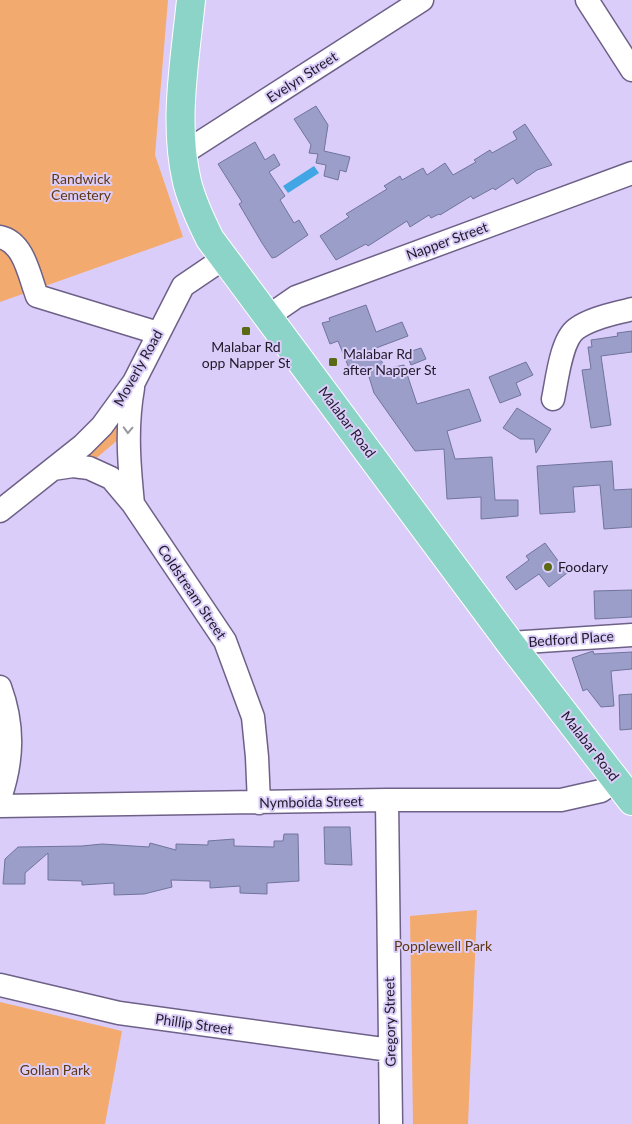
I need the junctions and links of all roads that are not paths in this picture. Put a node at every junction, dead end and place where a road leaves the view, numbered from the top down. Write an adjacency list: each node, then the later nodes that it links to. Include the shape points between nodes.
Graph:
1 (191, 0): 5 (main road, Malabar Road, via 181,118)
2 (422, 0): 5 (street, Evelyn Street)
3 (587, 0): 4 (street)
4 (632, 69)
5 (182, 154): 8 (main road, Malabar Road, via 193,201)
6 (632, 173): 10 (street, Napper Street, via 296,296)
7 (0, 237): 11 (street, via 12,241 19,249 37,296)
8 (223, 259): 10 (main road, Malabar Road); 11 (street, Moverly Road, via 183,286)
9 (632, 309): 13 (street, via 590,322 568,337)
10 (267, 317): 18 (main road, Malabar Road)
11 (158, 333): 12 (street, Moverly Road)
12 (134, 382): 14 (street, Moverly Road, via 102,426); 15 (street, Coldstream Street, one-way to 15, via 128,434)
13 (553, 399)
14 (53, 469): 15 (street, Coldstream Street, via 73,466 101,472 111,478); 16 (street, Moverly Road)
15 (133, 504): 23 (street, Coldstream Street, via 225,641 253,717)
16 (0, 511)
17 (632, 635): 18 (street, Bedford Place)
18 (510, 643): 20 (main road, Malabar Road)
19 (0, 687): 21 (street, via 7,705 12,745)
20 (624, 790): 22 (street, Nymboida Street, via 601,791 561,800)
21 (0, 798)
22 (387, 800): 23 (street, Nymboida Street); 26 (street, Gregory Street)
23 (259, 803): 24 (street, Nymboida Street)
24 (0, 806)
25 (0, 985): 26 (street, Phillip Street, via 120,1013)
26 (390, 1050): 27 (street, Gregory Street)
27 (391, 1124)

